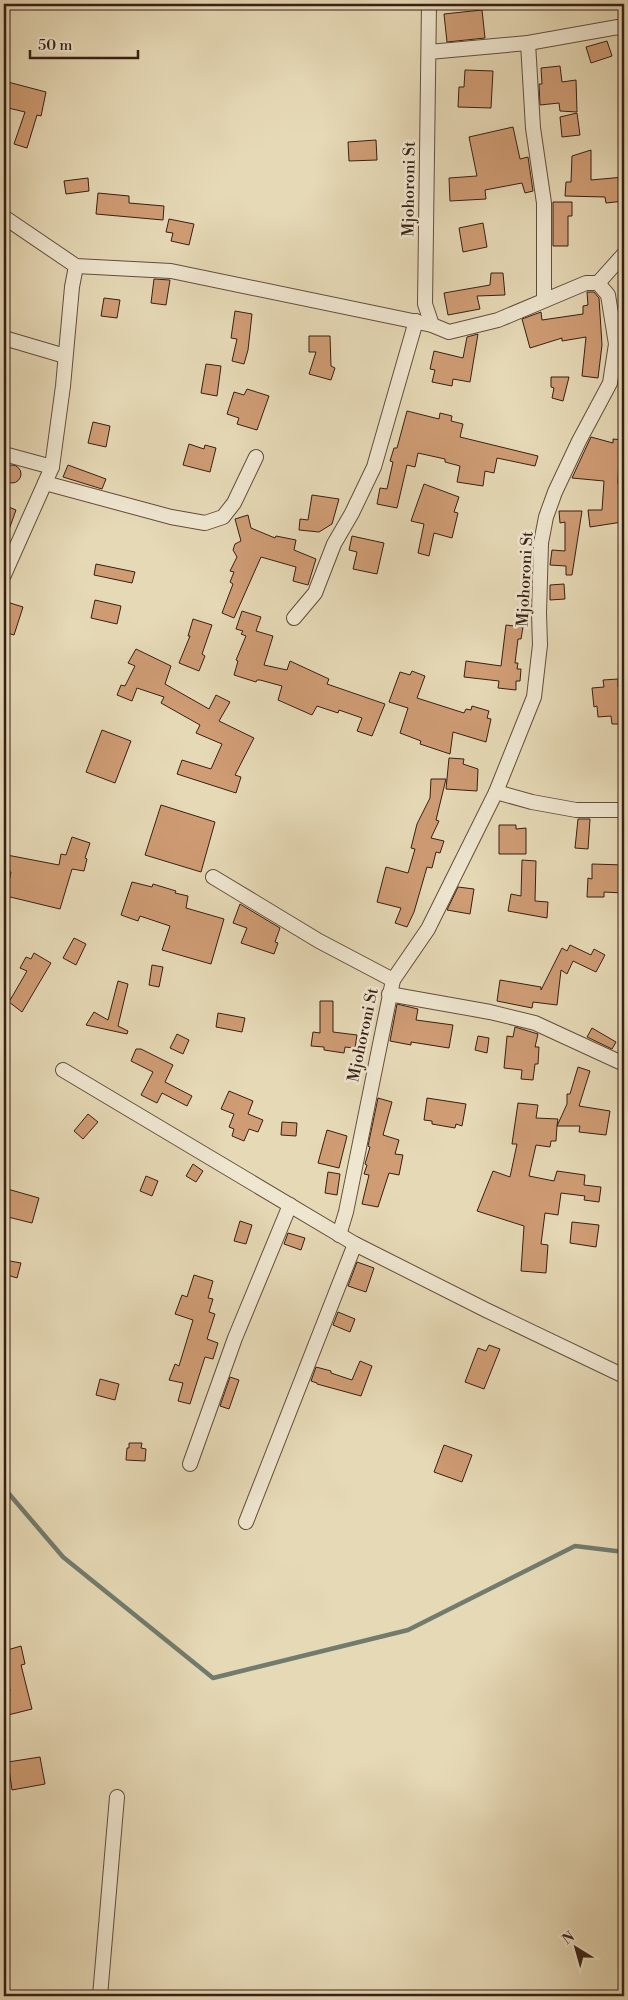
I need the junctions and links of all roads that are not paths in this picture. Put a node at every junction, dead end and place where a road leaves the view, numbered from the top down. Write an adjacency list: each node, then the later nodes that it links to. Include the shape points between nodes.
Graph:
1 (429, 4): 4 (street, Mjohoroni St)
2 (624, 30): 3 (street, via 618,27)
3 (528, 43): 4 (street); 9 (street, via 544,203)
4 (428, 52): 11 (street, Mjohoroni St, via 425,304)
5 (4, 217): 7 (street)
6 (624, 254): 8 (street)
7 (76, 266): 10 (street, via 171,271); 13 (street)
8 (598, 283): 9 (street, via 586,282); 20 (street, Mjohoroni St, via 608,295 616,344 610,383 554,492 546,517 542,543 540,645 534,697)
9 (544, 300): 11 (street, via 498,320 449,332)
10 (416, 321): 11 (street); 19 (street, via 374,467 334,544 315,593)
11 (432, 325)
12 (4, 338): 13 (street)
13 (65, 356): 16 (street)
14 (4, 454): 16 (street)
15 (256, 457): 17 (street, via 234,503 223,517 205,523)
16 (52, 467): 17 (street)
17 (46, 483): 18 (street)
18 (4, 575)
19 (294, 618)
20 (496, 792): 21 (street, via 576,810); 23 (street, Mjohoroni St, via 428,929)
21 (624, 810)
22 (213, 877): 23 (street, via 319,941)
23 (393, 980): 24 (street, Mjohoroni St)
24 (389, 994): 25 (street, via 490,1012 535,1024); 28 (street, Mjohoroni St)
25 (624, 1064)
26 (63, 1070): 27 (street)
27 (290, 1206): 28 (street); 31 (street, via 235,1338)
28 (339, 1234): 29 (street)
29 (355, 1244): 30 (street); 32 (street)
30 (624, 1376)
31 (190, 1464)
32 (246, 1522)
33 (117, 1798): 34 (street)
34 (100, 1996)

